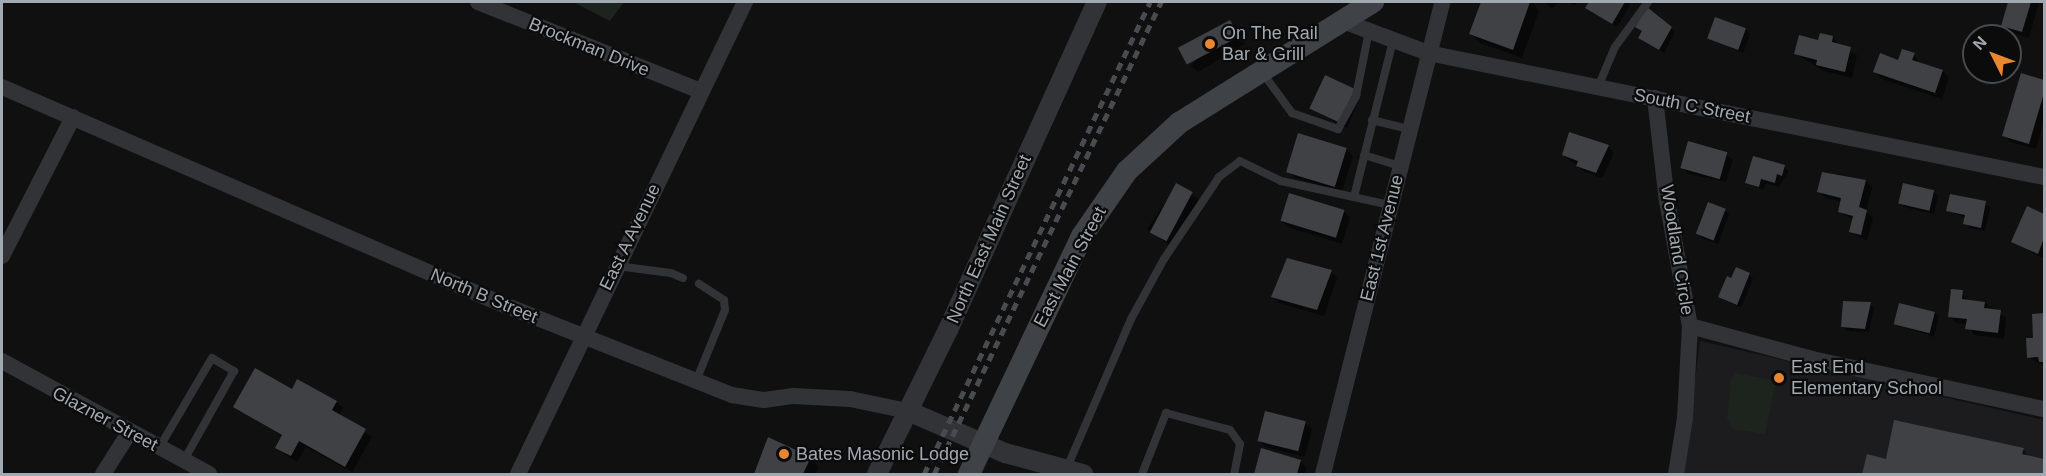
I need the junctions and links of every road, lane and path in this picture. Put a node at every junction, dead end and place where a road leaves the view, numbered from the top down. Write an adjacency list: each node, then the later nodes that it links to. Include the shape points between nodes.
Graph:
1 (478, 2): 14 (street, Brockman Drive)
2 (745, 2): 14 (street, East A Avenue)
3 (1097, 2): 33 (street, North East Main Street)
4 (1373, 2): 7 (main road, East Main Street)
5 (1442, 2): 10 (street, East 1st Avenue)
6 (1648, 2): 13 (lane, via 1615,47)
7 (1342, 21): 8 (street, South C Street); 11 (main road, East Main Street)
8 (1370, 30): 9 (street, South C Street); 11 (lane, via 1356,96 1342,128 1292,113)
9 (1393, 40): 10 (street, South C Street); 17 (lane)
10 (1428, 53): 13 (street, South C Street); 18 (street, East 1st Avenue)
11 (1262, 71): 35 (main road, East Main Street, via 1179,123 1109,195 1082,236)
12 (2, 87): 16 (street, North B Street)
13 (1598, 87): 15 (street, South C Street)
14 (700, 91): 25 (street, East A Avenue)
15 (1655, 98): 21 (street, South C Street); 28 (street, Woodland Circle, via 1667,201)
16 (73, 117): 24 (street); 29 (street, North B Street, via 190,171)
17 (1372, 120): 18 (lane); 19 (lane)
18 (1409, 129): 20 (street, East 1st Avenue)
19 (1364, 155): 20 (lane); 22 (lane)
20 (1400, 166): 23 (street, East 1st Avenue)
21 (2044, 177)
22 (1354, 197): 23 (lane); 38 (lane, via 1281,181 1240,161 1219,177 1164,259 1131,319)
23 (1390, 205): 47 (street, East 1st Avenue)
24 (2, 256)
25 (616, 266): 26 (lane); 29 (street, East A Avenue)
26 (683, 278)
27 (699, 284): 31 (lane, via 724,300 725,310)
28 (1690, 326): 32 (street, Woodland Circle, via 1791,354); 48 (street, via 1685,417)
29 (582, 337): 31 (street, North B Street); 42 (street, East A Avenue)
30 (2, 361): 34 (street, Glazner Street)
31 (696, 381): 33 (street, North B Street, via 732,395 764,400 828,397)
32 (2044, 409)
33 (908, 411): 35 (street, North B Street); 43 (street, North East Main Street)
34 (129, 433): 36 (street, Glazner Street); 39 (street)
35 (983, 443): 38 (street, North B Street); 44 (main road, East Main Street)
36 (159, 448): 37 (street, Glazner Street); 37 (lane, via 212,358 234,371)
37 (184, 460): 40 (street); 41 (street, Glazner Street)
38 (1074, 472)
39 (103, 474)
40 (174, 474)
41 (209, 474)
42 (518, 474)
43 (877, 474)
44 (969, 474)
45 (1142, 474): 46 (lane, via 1166,413 1230,430 1240,444)
46 (1234, 474)
47 (1323, 474)
48 (1676, 474)

